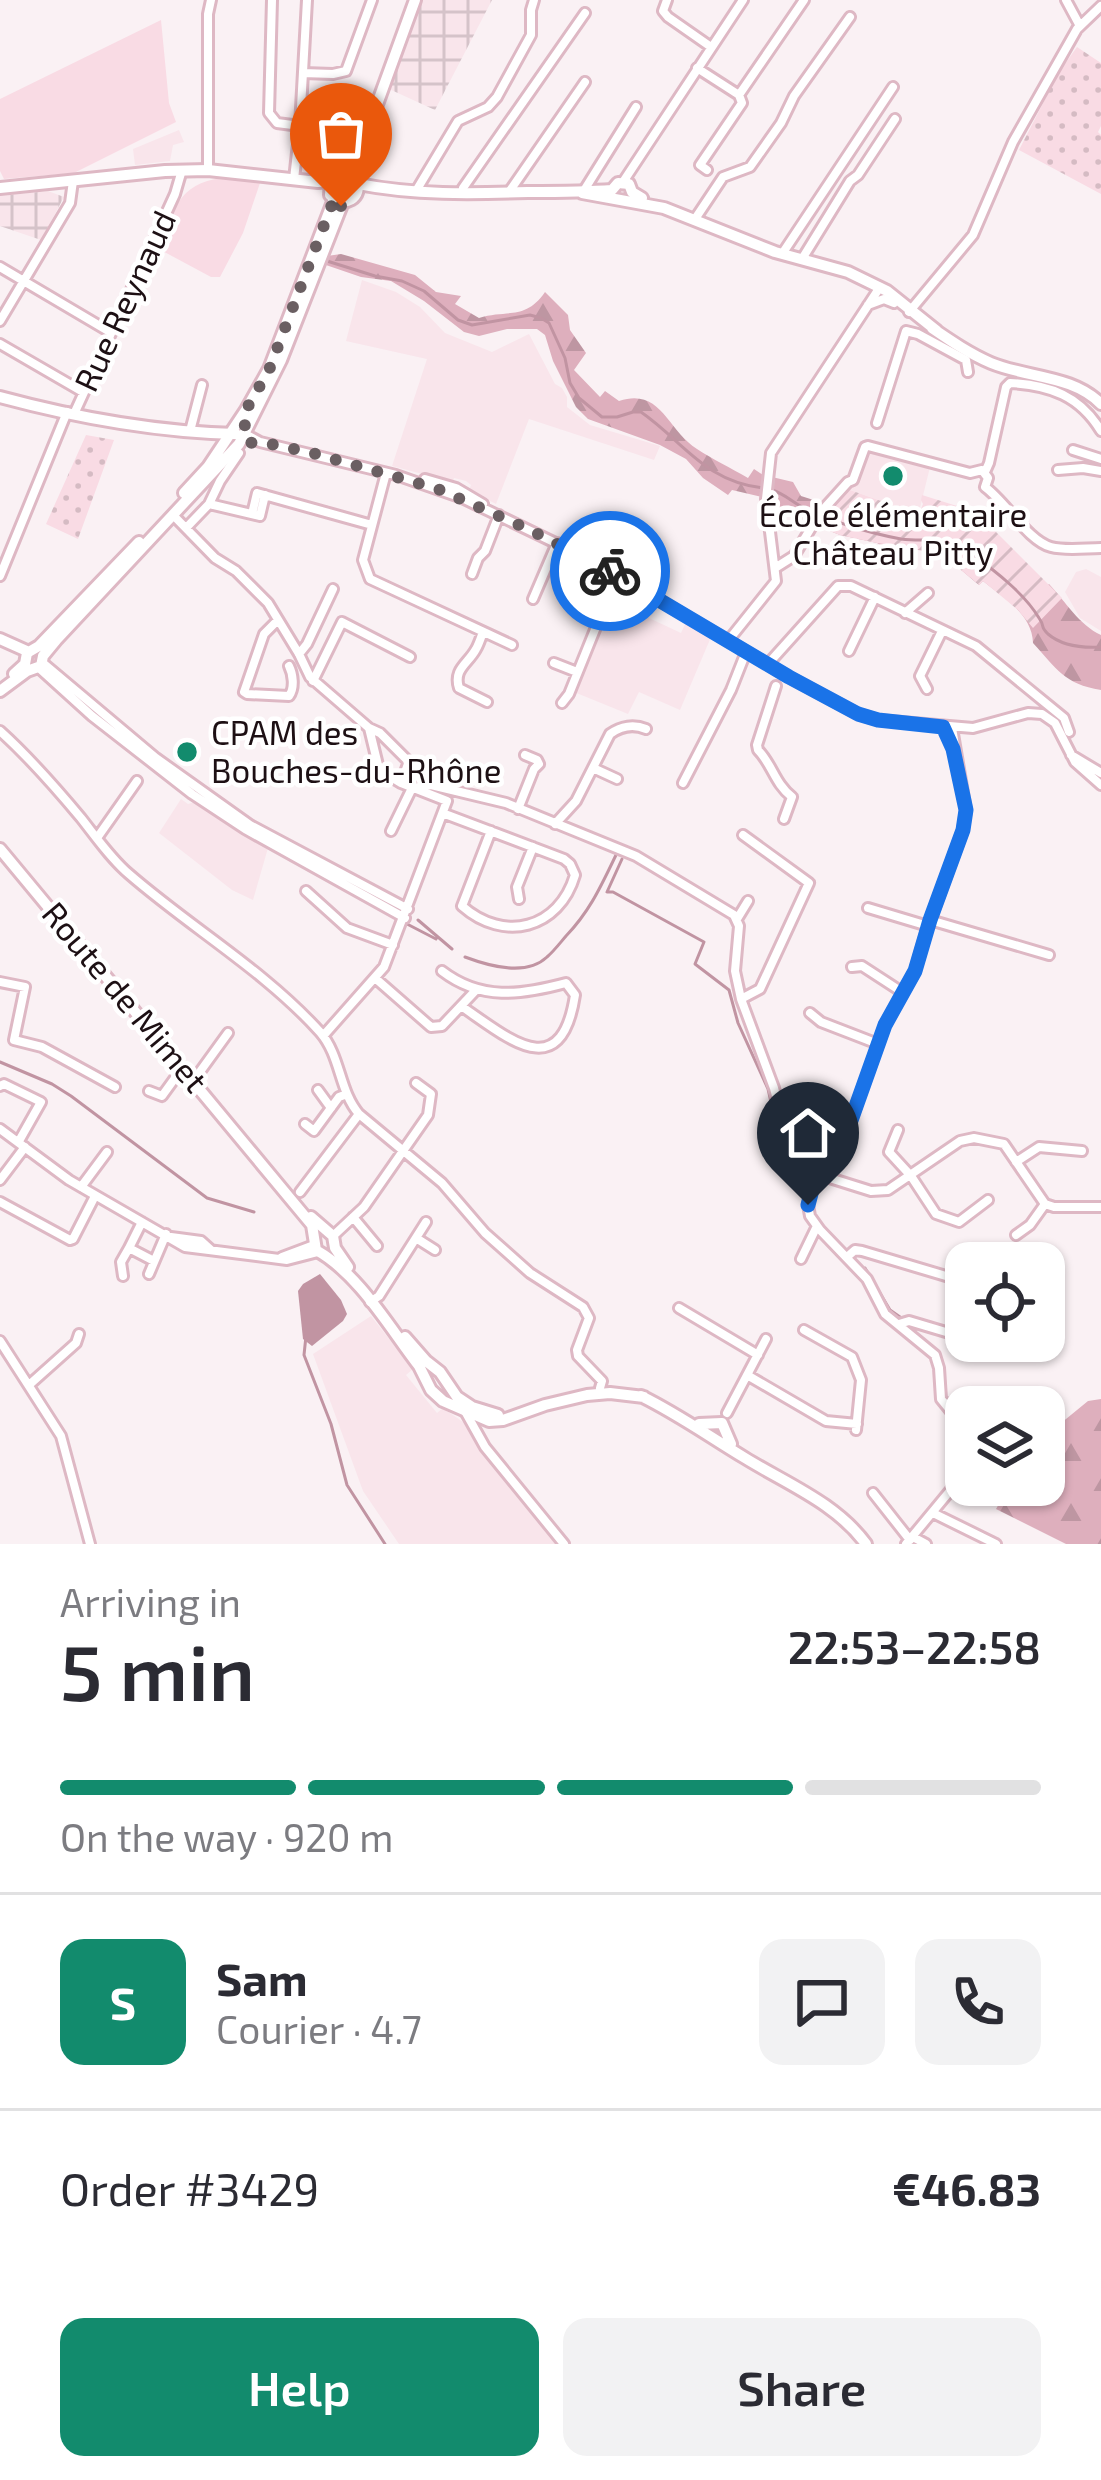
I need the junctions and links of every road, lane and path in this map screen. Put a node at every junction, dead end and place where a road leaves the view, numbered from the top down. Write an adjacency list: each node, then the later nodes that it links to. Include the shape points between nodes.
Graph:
1 (211, 0): 25 (street)
2 (272, 0): 23 (street, via 269,113 277,123)
3 (307, 0): 17 (street)
4 (372, 0): 17 (street, via 346,71)
5 (534, 0): 34 (street, via 531,35 496,97 458,121)
6 (667, 0): 15 (street, via 668,17)
7 (743, 0): 15 (street)
8 (804, 0): 20 (street)
9 (1066, 0): 14 (street)
10 (410, 6): 30 (street)
11 (1101, 6): 14 (street)
12 (585, 13): 38 (street)
13 (850, 17): 39 (street, via 750,167 723,178)
14 (1080, 26): 47 (street, via 1013,142 973,236)
15 (711, 46): 16 (street)
16 (697, 68): 20 (street); 35 (street)
17 (303, 73): 23 (street)
18 (585, 82): 36 (street)
19 (892, 87): 40 (street)
20 (739, 95): 26 (street, via 742,104 700,165)
21 (636, 107): 37 (street)
22 (895, 119): 41 (street)
23 (300, 126): 28 (street)
24 (182, 170): 25 (street); 27 (street); 32 (street, Rue Reynaud)
25 (208, 170): 28 (street)
26 (707, 170)
27 (165, 171): 29 (street); 32 (street, Rue Reynaud)
28 (294, 179): 33 (street)
29 (73, 181): 31 (street); 43 (street, via 70,203)
30 (353, 182): 33 (street); 33 (street, via 351,201); 34 (street)
31 (0, 188)
32 (176, 189): 49 (street, Rue Reynaud)
33 (331, 191): 61 (street, via 269,370); 61 (street, via 281,360)
34 (416, 191): 38 (street)
35 (622, 192): 37 (street); 39 (street)
36 (508, 193): 37 (street); 38 (street)
37 (582, 193)
38 (461, 194)
39 (695, 219): 40 (street)
40 (782, 254): 41 (street)
41 (802, 259): 44 (street)
42 (0, 267): 43 (street)
43 (23, 280): 48 (street); 49 (street)
44 (878, 289): 45 (street); 46 (street); 47 (street)
45 (894, 303): 46 (street); 47 (street)
46 (867, 305): 75 (street, via 771,453 766,499)
47 (910, 311): 55 (street, via 967,351 1083,389)
48 (0, 321)
49 (110, 332): 53 (street, Rue Reynaud)
50 (0, 344): 53 (street)
51 (968, 372): 58 (street, via 966,360 906,332)
52 (202, 385): 59 (street)
53 (82, 392): 56 (street, Rue Reynaud)
54 (0, 397): 56 (street)
55 (1101, 407): 57 (street)
56 (70, 413): 59 (street); 78 (street, Rue Reynaud)
57 (1092, 416): 60 (street); 66 (street, via 1073,398 1010,383)
58 (877, 423)
59 (190, 431): 61 (street)
60 (1101, 431)
61 (235, 441): 67 (street); 68 (street); 69 (street); 94 (street)
62 (1073, 450): 63 (street)
63 (1101, 459)
64 (1058, 470): 65 (street)
65 (1101, 471)
66 (985, 472): 74 (street, via 985,487 1040,542); 75 (street, via 865,447 853,481 794,556)
67 (391, 474): 70 (street); 71 (street)
68 (211, 505): 71 (street, via 252,514 257,493); 72 (street)
69 (173, 515): 72 (street); 94 (street)
70 (499, 515): 73 (street); 76 (street)
71 (372, 525): 86 (street, via 362,560 370,579)
72 (186, 528): 84 (street, via 251,584)
73 (556, 543): 77 (street); 82 (street)
74 (1101, 548)
75 (775, 568): 87 (street, via 771,589)
76 (472, 574)
77 (617, 575): 87 (street); 98 (street)
78 (0, 577)
79 (333, 589): 92 (street)
80 (928, 593): 83 (street)
81 (874, 597): 83 (street); 90 (street); 97 (street, via 838,586)
82 (533, 599)
83 (905, 613): 85 (street)
84 (278, 620): 92 (street); 96 (street, via 264,634 244,692 290,696)
85 (942, 631): 103 (street, via 920,676); 110 (street, via 976,646 1064,718)
86 (483, 632): 89 (street); 104 (street, via 456,678 459,688)
87 (728, 641): 91 (street)
88 (0, 643): 94 (street)
89 (512, 644)
90 (849, 651)
91 (746, 652): 97 (street); 118 (street)
92 (299, 654): 100 (street)
93 (410, 657): 100 (street, via 342,622)
94 (34, 660): 102 (street); 135 (street, via 192,794)
95 (554, 663): 98 (street)
96 (289, 666)
97 (772, 667): 99 (street); 101 (street)
98 (577, 672): 105 (street)
99 (789, 677): 101 (street); 107 (street, via 858,714)
100 (313, 681): 106 (street)
101 (776, 686): 123 (street, via 758,750 792,797)
102 (0, 688)
103 (927, 689)
104 (487, 702)
105 (562, 703)
106 (369, 728): 117 (street, via 378,765); 117 (street, via 407,760)
107 (947, 728): 111 (street, via 1042,714); 137 (street, via 966,819)
108 (646, 729): 113 (street, via 610,734)
109 (0, 731): 128 (street)
110 (1069, 732)
111 (1068, 751): 114 (street); 119 (street)
112 (525, 755): 121 (street, via 539,764)
113 (593, 768): 115 (street); 124 (street)
114 (1101, 773)
115 (617, 779)
116 (137, 781): 128 (street)
117 (400, 783): 120 (street)
118 (683, 783)
119 (1101, 785)
120 (412, 788): 121 (street, via 431,785); 122 (street, via 443,798); 125 (street)
121 (518, 808): 124 (street)
122 (445, 814): 126 (street); 135 (street)
123 (784, 819)
124 (555, 824): 136 (street, via 636,856)
125 (391, 831)
126 (491, 831): 129 (street); 129 (street, via 462,902 482,920 529,925 565,900 574,869)
127 (743, 835): 146 (street, via 809,883 760,989)
128 (98, 838): 150 (street, via 125,872 250,967)
129 (533, 847): 132 (street)
130 (0, 848): 152 (street, Route de Mimet)
131 (306, 891): 138 (street, via 347,928)
132 (519, 899)
133 (748, 902): 136 (street)
134 (868, 908): 137 (street)
135 (406, 914): 138 (street)
136 (736, 919): 146 (street)
137 (929, 923): 139 (street); 145 (street)
138 (393, 945): 142 (street)
139 (1049, 955)
140 (851, 967): 145 (street)
141 (442, 970): 144 (street)
142 (375, 978): 147 (street, via 431,1027); 150 (street)
143 (0, 982): 156 (street, via 25,987 14,1040)
144 (476, 990): 147 (street); 147 (street, via 526,993 566,983 576,999 557,1040 534,1049)
145 (902, 992): 151 (street)
146 (741, 998): 174 (street)
147 (461, 1006)
148 (810, 1013): 151 (street)
149 (228, 1033): 153 (street)
150 (323, 1036): 159 (street)
151 (878, 1044): 170 (street, via 849,1126)
152 (183, 1067): 153 (street, Route de Mimet); 158 (street, via 162,1096)
153 (194, 1080): 188 (street, Route de Mimet)
154 (416, 1083): 168 (street, via 430,1094 429,1113)
155 (0, 1086): 165 (street, via 41,1102)
156 (115, 1087)
157 (318, 1090): 160 (street)
158 (149, 1091)
159 (347, 1094): 160 (street); 161 (street)
160 (331, 1108): 162 (street, via 314,1131)
161 (359, 1114): 168 (street); 175 (street)
162 (305, 1124)
163 (0, 1129): 165 (street)
164 (898, 1130): 171 (street, via 889,1152)
165 (22, 1144): 172 (street); 173 (street, via 50,1172)
166 (1082, 1151): 169 (street, via 1040,1147)
167 (107, 1152): 173 (street)
168 (403, 1152): 181 (street); 210 (street, via 530,1273 583,1307 589,1318 578,1357)
169 (1016, 1162): 171 (street, via 1004,1144 974,1138); 179 (street)
170 (820, 1175): 171 (street, via 878,1192); 174 (street)
171 (911, 1176): 177 (street, via 948,1220 959,1222)
172 (0, 1180)
173 (81, 1187): 176 (street)
174 (812, 1190): 184 (street, via 808,1205)
175 (300, 1192)
176 (95, 1196): 178 (street, via 70,1240); 182 (street)
177 (988, 1200)
178 (0, 1202)
179 (1045, 1204): 180 (street); 186 (street)
180 (1101, 1207)
181 (353, 1217): 188 (street); 189 (street)
182 (142, 1222): 185 (street); 190 (street)
183 (426, 1222): 187 (street)
184 (817, 1226): 192 (street); 193 (street)
185 (168, 1235): 188 (street, via 211,1250 280,1258); 194 (street)
186 (1016, 1235)
187 (416, 1238): 191 (street); 198 (street)
188 (324, 1244): 198 (street, Route de Mimet)
189 (377, 1246)
190 (129, 1248): 194 (street); 196 (street)
191 (435, 1250)
192 (847, 1257): 197 (street, via 862,1251); 200 (street)
193 (801, 1259)
194 (154, 1261): 195 (street)
195 (149, 1274)
196 (124, 1276)
197 (945, 1276)
198 (372, 1301): 207 (street, Route de Mimet); 209 (street, Route de Mimet)
199 (679, 1308): 206 (street)
200 (899, 1324): 202 (street); 215 (street, via 934,1355)
201 (804, 1330): 208 (street, via 852,1357 861,1380 857,1427 826,1421)
202 (945, 1331)
203 (79, 1334): 211 (street)
204 (766, 1339): 206 (street)
205 (0, 1341): 211 (street)
206 (758, 1354): 208 (street)
207 (437, 1370): 209 (street); 212 (street, Route de Mimet)
208 (747, 1375): 218 (street)
209 (424, 1377): 213 (street, Route de Mimet)
210 (599, 1382): 214 (street); 216 (street)
211 (29, 1385): 223 (street, via 61,1436)
212 (449, 1385): 213 (street); 217 (street, Route de Mimet)
213 (436, 1395): 217 (street, Route de Mimet)
214 (644, 1397): 216 (street, via 599,1393); 218 (street)
215 (945, 1404)
216 (539, 1408): 217 (street, via 494,1421)
217 (472, 1416): 224 (street, via 484,1447)
218 (718, 1430): 225 (street, via 736,1452 828,1507)
219 (873, 1493): 222 (street)
220 (945, 1499): 221 (street)
221 (933, 1514): 222 (street); 227 (street)
222 (910, 1540): 226 (street)
223 (90, 1544)
224 (564, 1544)
225 (866, 1544)
226 (926, 1544)
227 (997, 1544)

